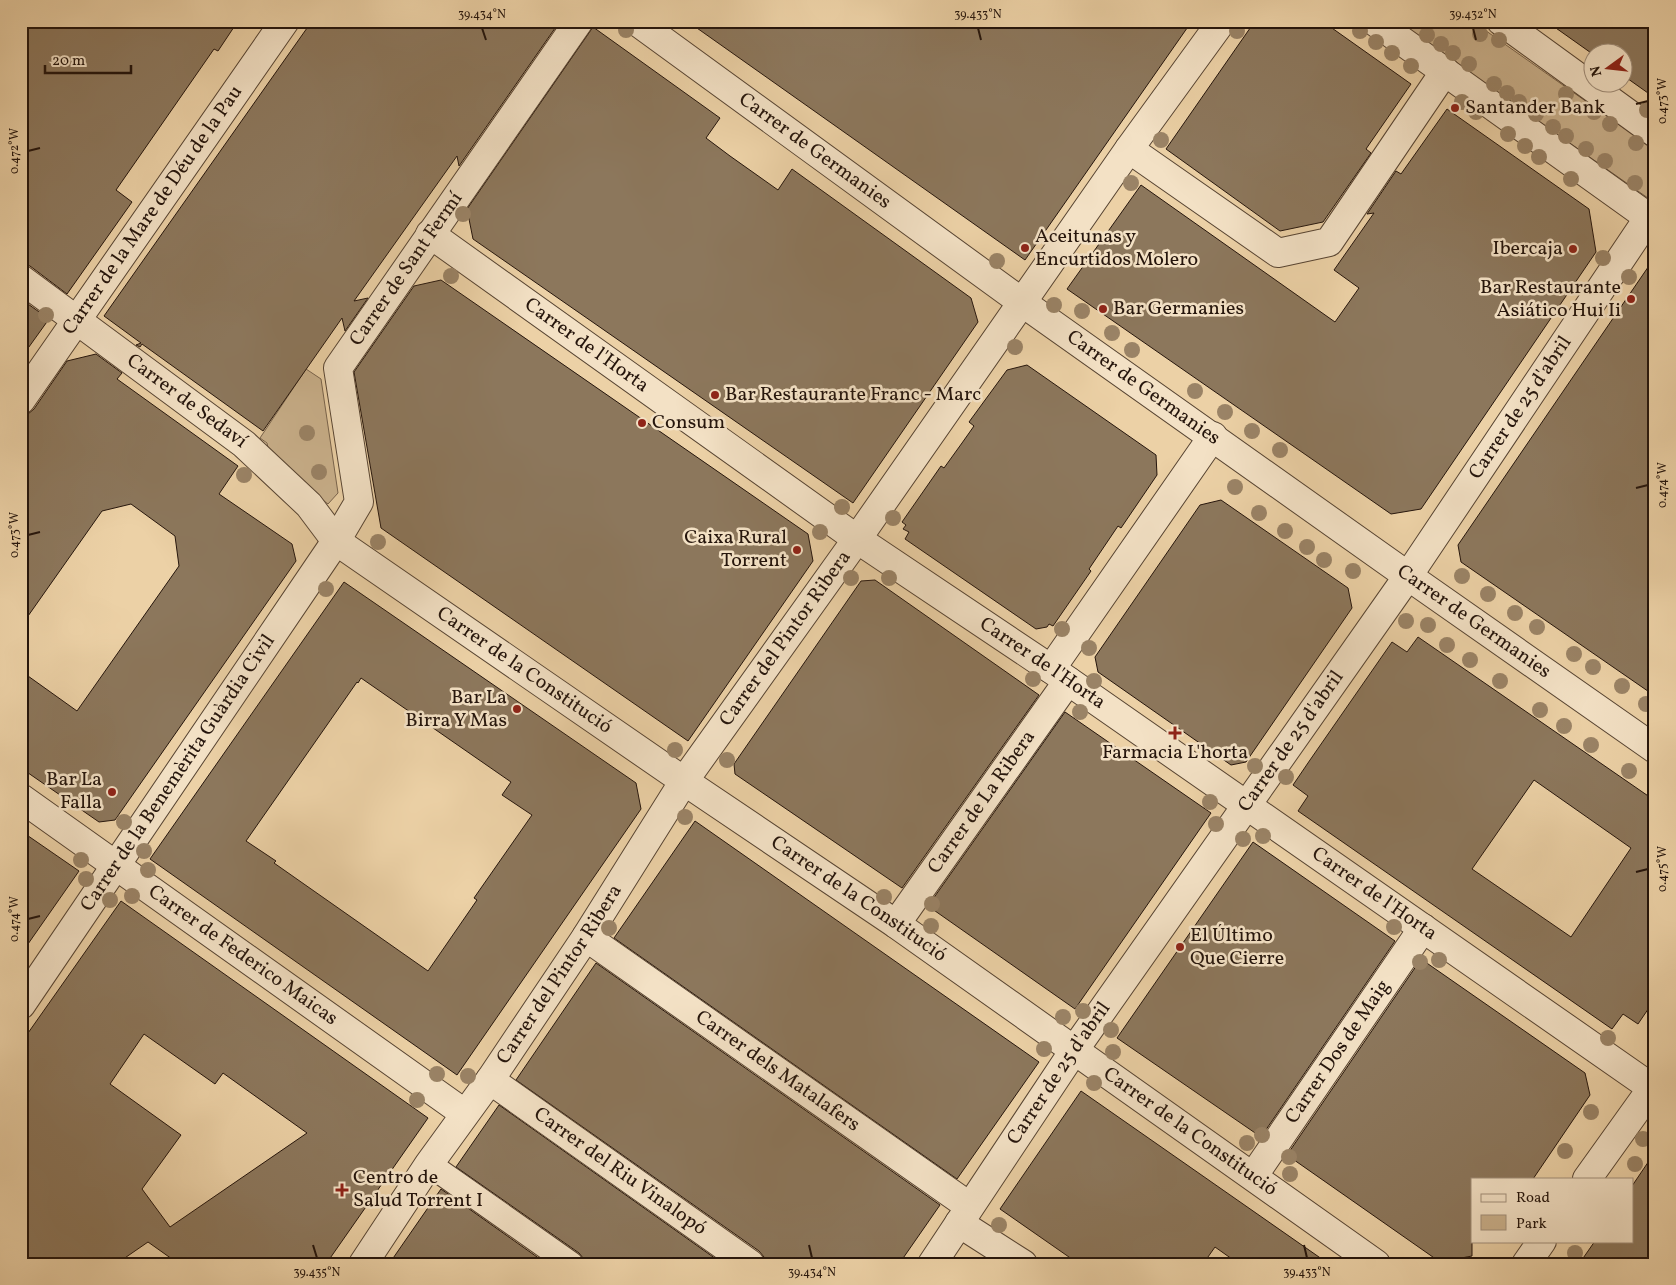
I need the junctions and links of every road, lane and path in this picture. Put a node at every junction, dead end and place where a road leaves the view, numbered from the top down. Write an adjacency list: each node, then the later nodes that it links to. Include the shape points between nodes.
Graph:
1 (286, 21): 14 (street, Carrer de la Mare de Déu de la Pau)
2 (579, 21): 11 (street, Carrer de Sant Fermí)
3 (636, 21): 13 (street, Carrer de Germanies)
4 (1222, 21): 9 (street, Carrer del Pintor Ribera)
5 (1374, 21): 7 (street)
6 (1501, 21): 8 (street)
7 (1445, 71): 9 (street, via 1329,242 1278,253); 10 (street)
8 (1655, 133)
9 (1129, 149): 13 (street, Carrer del Pintor Ribera)
10 (1652, 220): 19 (street, Carrer de 25 d'abril)
11 (430, 234): 17 (street, Carrer de l'Horta); 18 (street, Carrer de Sant Fermí, via 338,368 359,502)
12 (21, 279): 14 (street, Carrer de Sedaví)
13 (1023, 303): 16 (street, Carrer de Germanies); 17 (street, Carrer del Pintor Ribera)
14 (76, 320): 15 (street, Carrer de la Mare de Déu de la Pau); 18 (street, Carrer de Sedaví, via 244,444 309,505)
15 (21, 400)
16 (1213, 436): 19 (street, Carrer de Germanies); 20 (street, Carrer de La Ribera)
17 (857, 539): 20 (street, Carrer de l'Horta); 22 (street, Carrer del Pintor Ribera)
18 (336, 541): 22 (street, Carrer de la Constitució); 25 (street, Carrer de la Benemèrita Guàrdia Civil)
19 (1408, 576): 21 (street, Carrer de Germanies); 24 (street, Carrer de 25 d'abril)
20 (1059, 675): 24 (street, Carrer de l'Horta); 26 (street, Carrer de La Ribera)
21 (1654, 747)
22 (684, 781): 26 (street, Carrer de la Constitució); 28 (street, Carrer del Pintor Ribera)
23 (21, 798): 25 (street, Carrer de Federico Maicas)
24 (1247, 806): 27 (street, Carrer de l'Horta); 30 (street, Carrer de 25 d'abril)
25 (116, 865): 29 (street, Carrer de la Benemèrita Guàrdia Civil); 33 (street, Carrer de Federico Maicas)
26 (896, 924): 30 (street, Carrer de la Constitució)
27 (1423, 928): 32 (street, Carrer de l'Horta); 35 (street, Carrer Dos de Maig)
28 (586, 937): 31 (street, Carrer del Pintor Ribera); 37 (street, Carrer dels Matalafers)
29 (21, 1005)
30 (1075, 1049): 35 (street, Carrer de la Constitució); 37 (street, Carrer de 25 d'abril)
31 (490, 1080): 33 (street, Carrer del Pintor Ribera); 41 (street, Carrer del Riu Vinalopó)
32 (1654, 1087): 36 (street)
33 (464, 1114): 34 (street, Carrer del Pintor Ribera)
34 (429, 1164): 39 (street, Carrer del Pintor Ribera); 40 (street)
35 (1254, 1176): 44 (street, Carrer de la Constitució)
36 (1588, 1178)
37 (964, 1215): 42 (street, Carrer de 25 d'abril); 43 (street, Carrer dels Matalafers)
38 (1541, 1242): 45 (street)
39 (363, 1264)
40 (571, 1264)
41 (750, 1264)
42 (932, 1264)
43 (1023, 1264)
44 (1376, 1264)
45 (1526, 1264)

